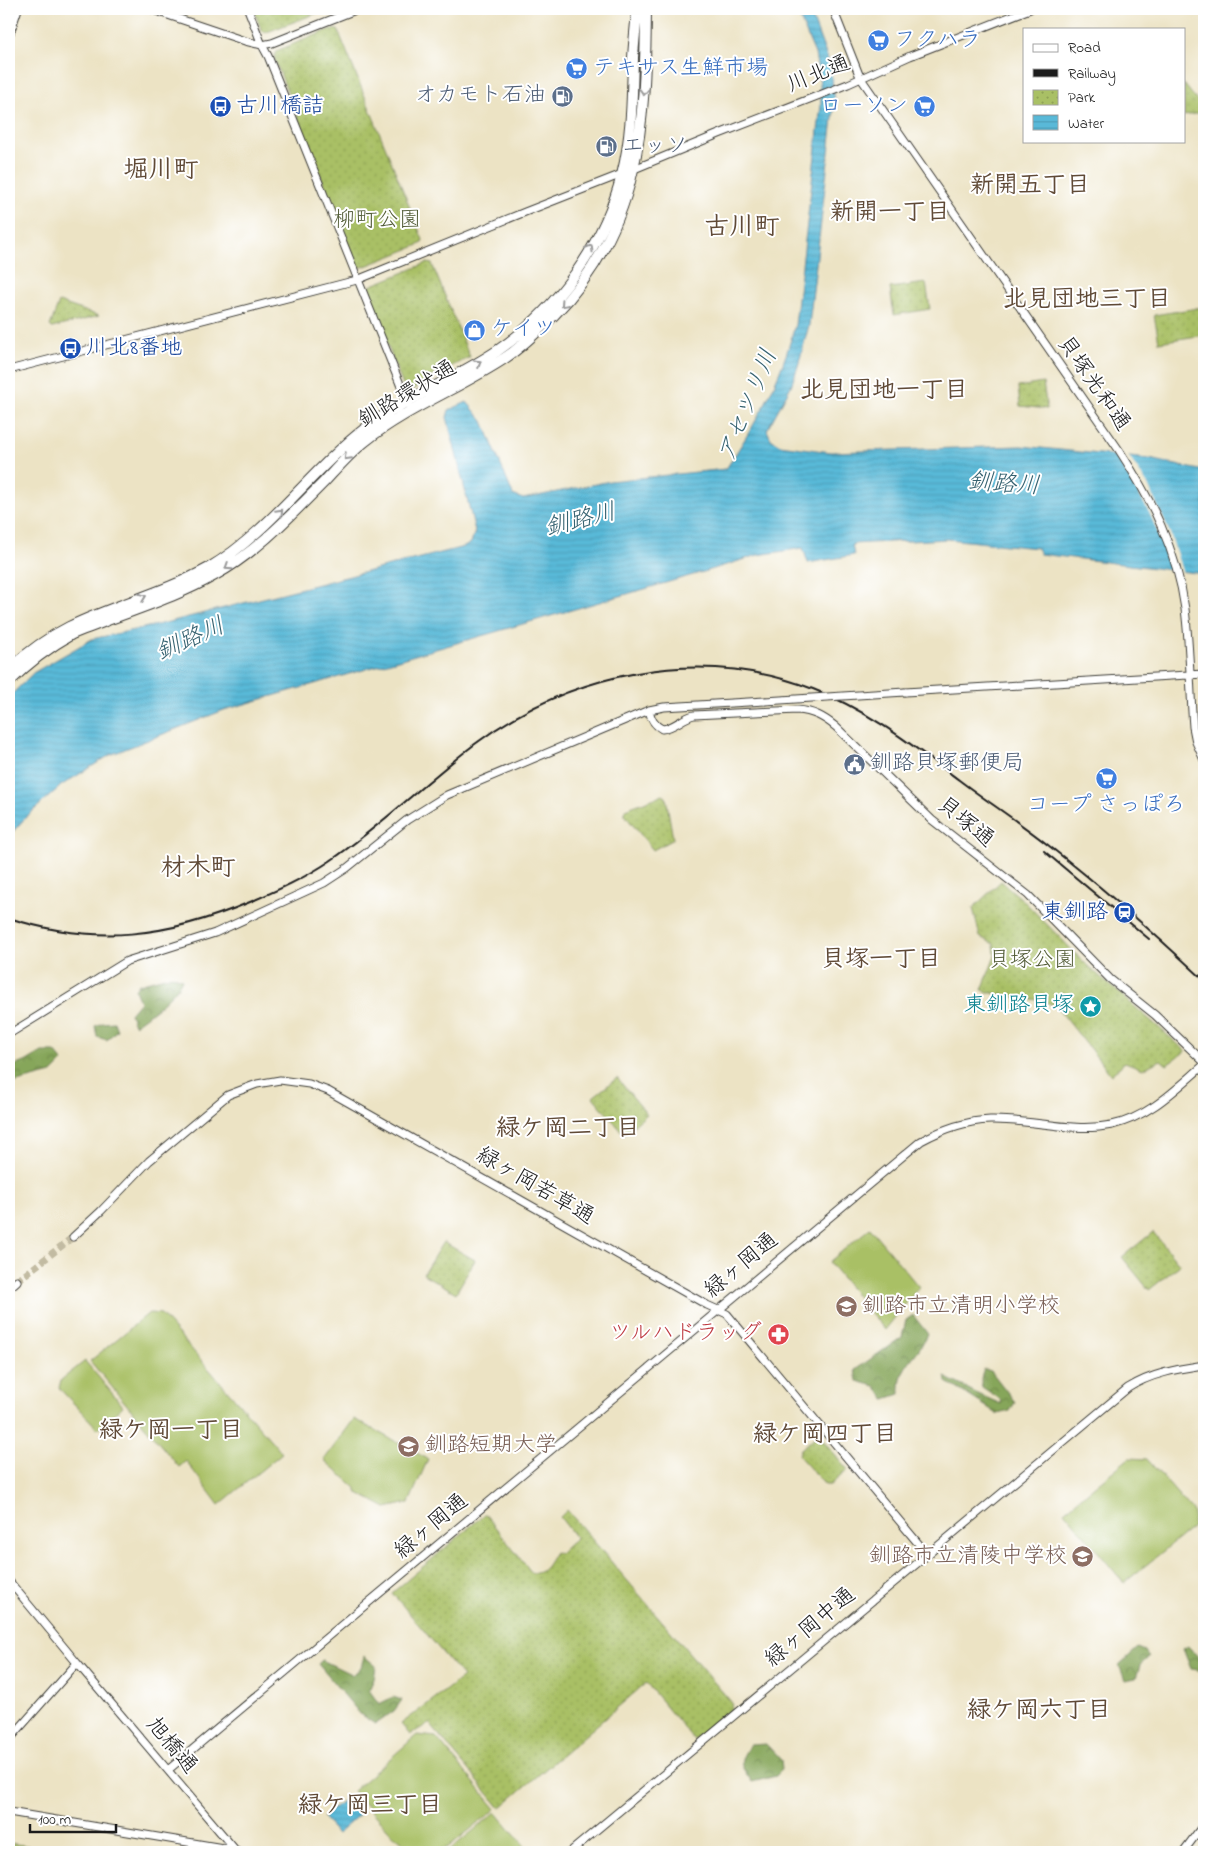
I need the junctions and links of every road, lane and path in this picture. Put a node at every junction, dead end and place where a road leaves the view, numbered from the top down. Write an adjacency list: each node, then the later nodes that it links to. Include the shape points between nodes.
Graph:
1 (18, 9): 9 (street)
2 (150, 9): 10 (street)
3 (248, 9): 10 (street)
4 (358, 9): 10 (street)
5 (637, 9): 13 (highway, 釧路環状通, via 631,121)
6 (646, 9): 12 (highway, 釧路環状通, one-way to 12, via 644,94)
7 (833, 9): 11 (street, 貝塚光和通)
8 (1030, 9): 11 (street, 川北通)
9 (9, 36)
10 (262, 44): 14 (street)
11 (860, 78): 12 (street, 川北通); 19 (street, 貝塚光和通, via 1119,450 1145,493 1161,522 1178,576 1185,607)
12 (634, 168): 13 (street, 川北通); 16 (highway, 釧路環状通, one-way to 16, via 614,226 594,264 564,304 508,356 481,373)
13 (622, 174): 14 (street, 川北通); 16 (highway, 釧路環状通, one-way to 13, via 492,354 540,316 584,259 605,222)
14 (357, 280): 15 (street, 川北通); 16 (street)
15 (9, 370)
16 (409, 407): 17 (highway, 釧路環状通, one-way to 16, via 68,628 174,586 221,560 276,516 356,436 371,424); 20 (highway, 釧路環状通, one-way to 20, via 363,443 274,531 238,561 178,594 73,634 27,665)
17 (9, 669)
18 (1204, 674): 19 (street)
19 (1190, 675): 21 (street, bridge); 22 (street, via 1193,727)
20 (9, 682)
21 (649, 710): 23 (street, via 448,795 407,820 324,883 215,933 127,961); 24 (street, 貝塚通, via 657,727 662,729 694,715 796,710 823,716 932,820 1028,895 1110,979 1155,1015)
22 (1204, 760)
23 (9, 1034)
24 (1204, 1064): 28 (street, 緑ヶ岡通, via 1154,1107 1113,1125 1081,1128 991,1120 967,1123 935,1133 904,1154)
25 (73, 1237): 28 (street, 緑ヶ岡若草通, via 149,1161 228,1095 267,1082 292,1081 338,1095)
26 (18, 1281): 27 (street)
27 (9, 1288)
28 (718, 1310): 30 (street, 緑ヶ岡若草通, via 727,1314); 34 (street, 緑ヶ岡通)
29 (1204, 1365): 30 (street, 緑ヶ岡中通, via 1157,1374 1128,1388)
30 (927, 1554): 38 (street, 緑ヶ岡中通)
31 (9, 1581): 32 (street, 旭橋通)
32 (77, 1663): 33 (street); 34 (street, 旭橋通)
33 (9, 1740)
34 (168, 1770): 37 (street, 旭橋通)
35 (9, 1812): 37 (street)
36 (1204, 1824): 39 (street)
37 (236, 1851)
38 (570, 1852)
39 (1183, 1852)

